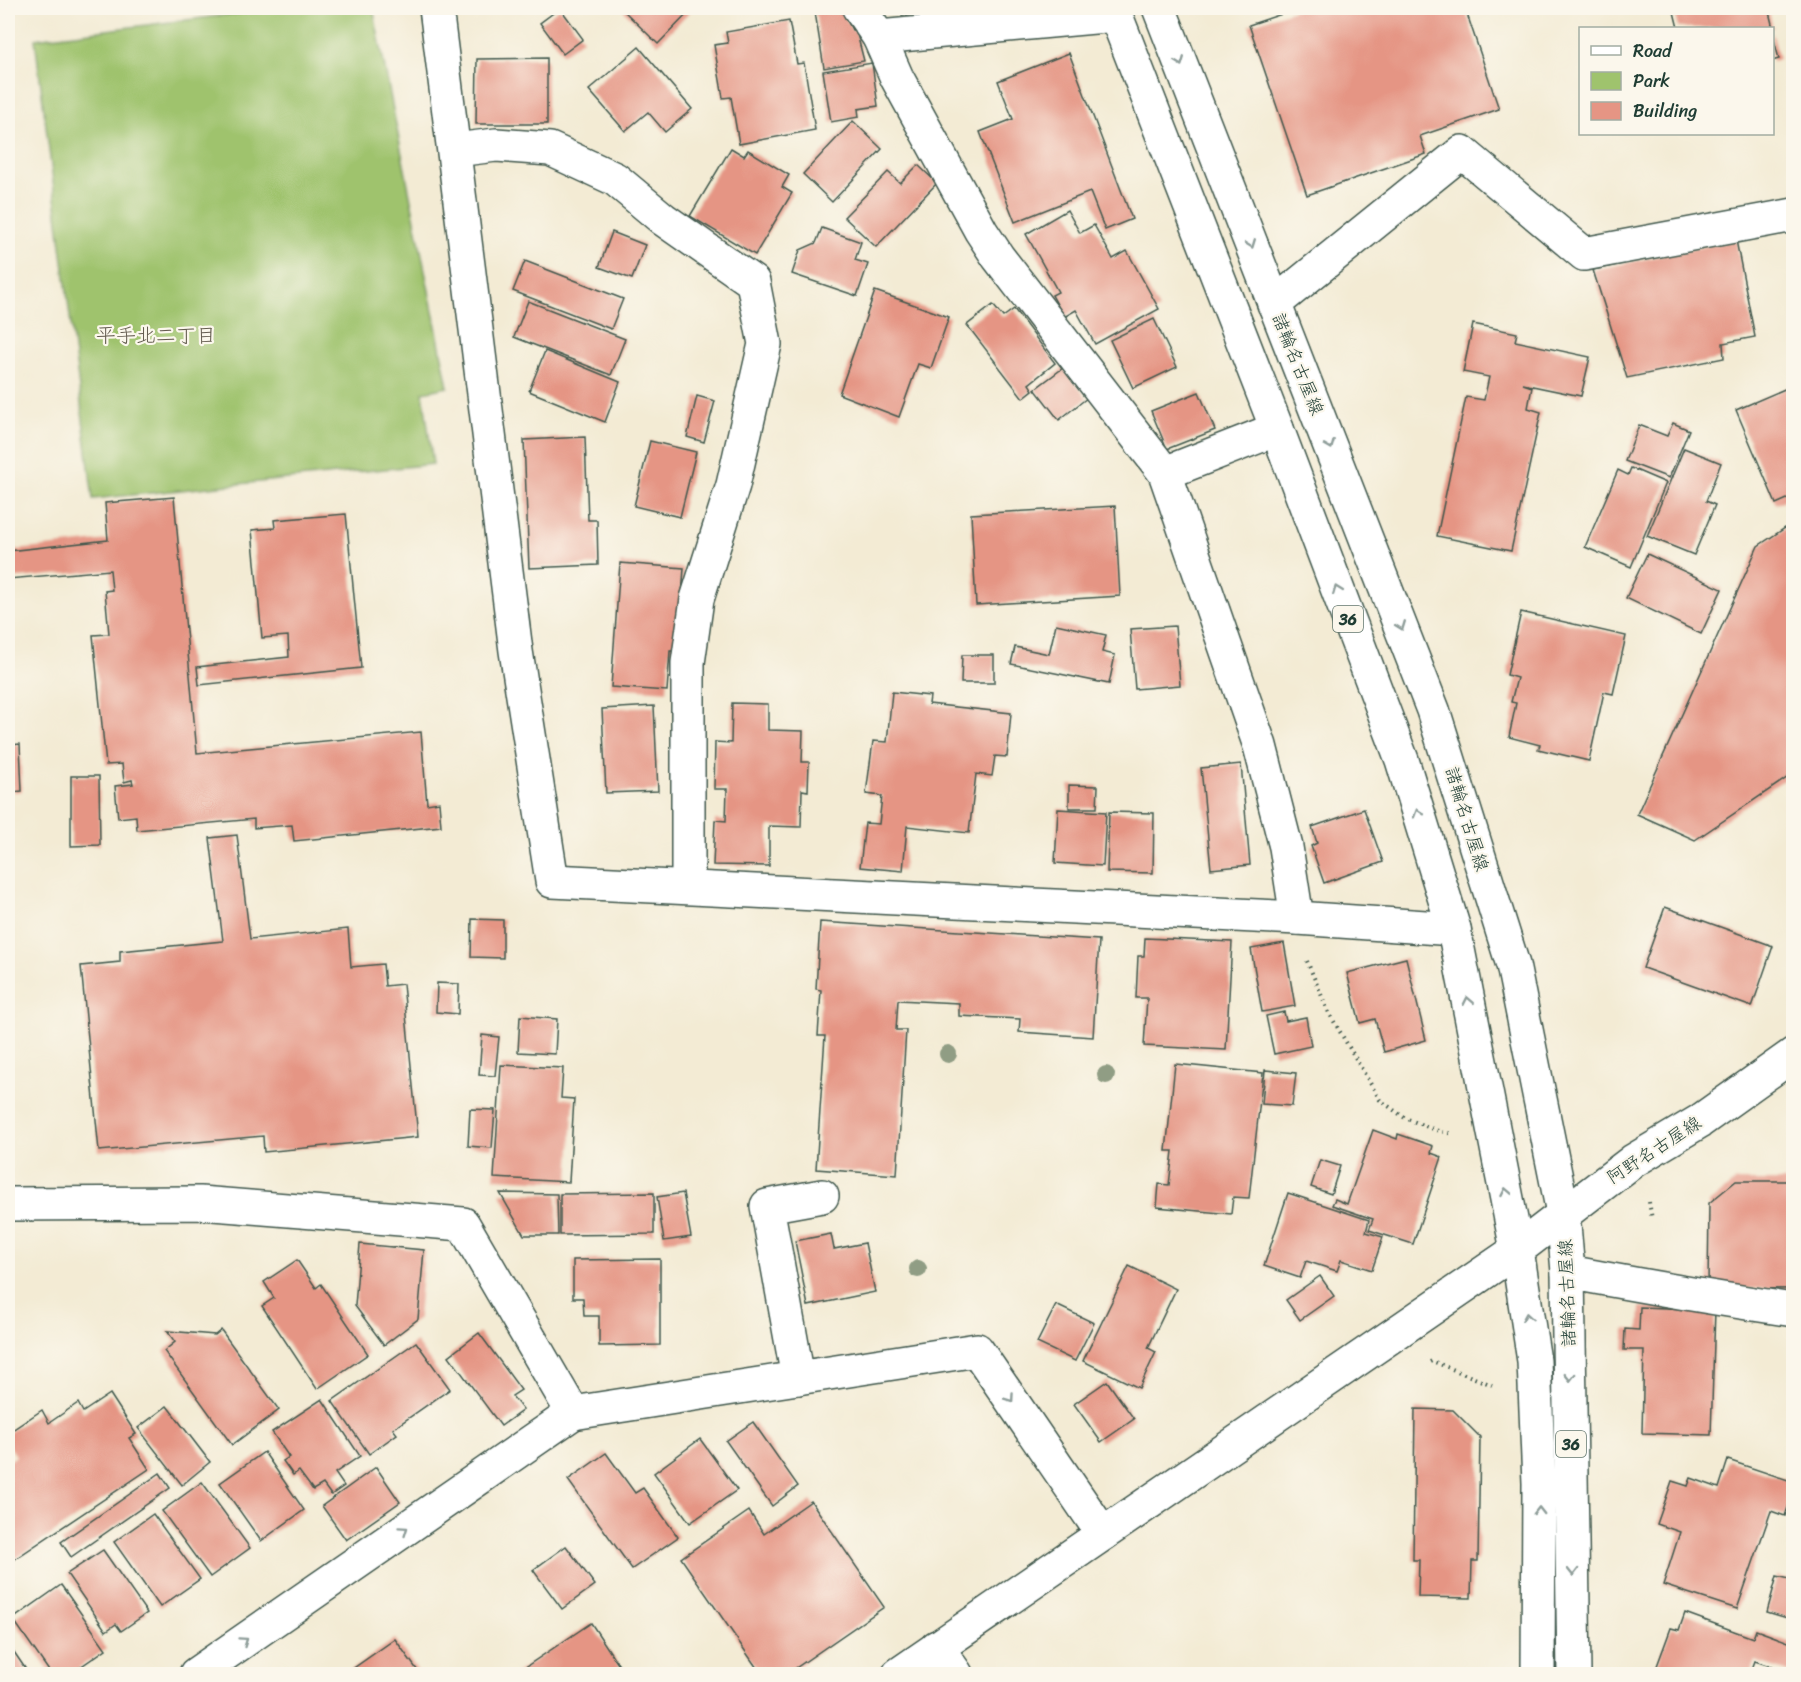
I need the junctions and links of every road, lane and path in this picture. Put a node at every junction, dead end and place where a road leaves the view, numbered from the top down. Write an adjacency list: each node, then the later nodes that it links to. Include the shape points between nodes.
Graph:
1 (436, 8): 6 (street)
2 (860, 8): 5 (street)
3 (1159, 8): 8 (street, 諸輪名古屋線 / 36, one-way to 8)
4 (1114, 11): 5 (street); 9 (street, 諸輪名古屋線 / 36)
5 (879, 37): 10 (street, via 897,78 998,257)
6 (455, 150): 11 (street, via 516,651 552,881); 11 (street, via 496,145 561,154 615,179 663,219 753,282 765,344 733,485 697,599 688,663)
7 (1794, 215): 8 (street, via 1584,254 1462,152)
8 (1274, 304): 19 (street, 諸輪名古屋線 / 36, one-way to 19, via 1433,710 1513,965)
9 (1277, 429): 10 (street); 13 (street, 諸輪名古屋線 / 36, one-way to 9, via 1402,760)
10 (1165, 473): 12 (street, via 1260,746 1286,847)
11 (687, 887): 12 (street)
12 (1297, 918): 13 (street); 15 (path, via 1302,948 1329,1013 1380,1100 1405,1118)
13 (1454, 929): 21 (street, 諸輪名古屋線 / 36, one-way to 13)
14 (1794, 1054): 19 (street, 阿野名古屋線, via 1701,1121 1633,1161)
15 (1459, 1136)
16 (822, 1196): 25 (street, via 767,1206)
17 (1648, 1199): 20 (path)
18 (8, 1204): 27 (street, via 200,1203 464,1224)
19 (1563, 1214): 21 (street, 阿野名古屋線); 22 (street, 諸輪名古屋線 / 36)
20 (1652, 1219)
21 (1517, 1250): 28 (street, 阿野名古屋線); 33 (street, 諸輪名古屋線 / 36, one-way to 21, via 1539,1483 1534,1361)
22 (1568, 1272): 23 (street); 34 (street, 諸輪名古屋線 / 36, one-way to 34)
23 (1794, 1310)
24 (1422, 1368): 26 (path, via 1431,1361)
25 (798, 1378): 27 (street); 28 (street, one-way to 28, via 977,1350)
26 (1492, 1385)
27 (573, 1413): 30 (street, one-way to 27)
28 (1103, 1534): 29 (street, 阿野名古屋線)
29 (938, 1647): 31 (street, 阿野名古屋線); 32 (street)
30 (196, 1674)
31 (899, 1674)
32 (956, 1674)
33 (1538, 1674)
34 (1574, 1674)

